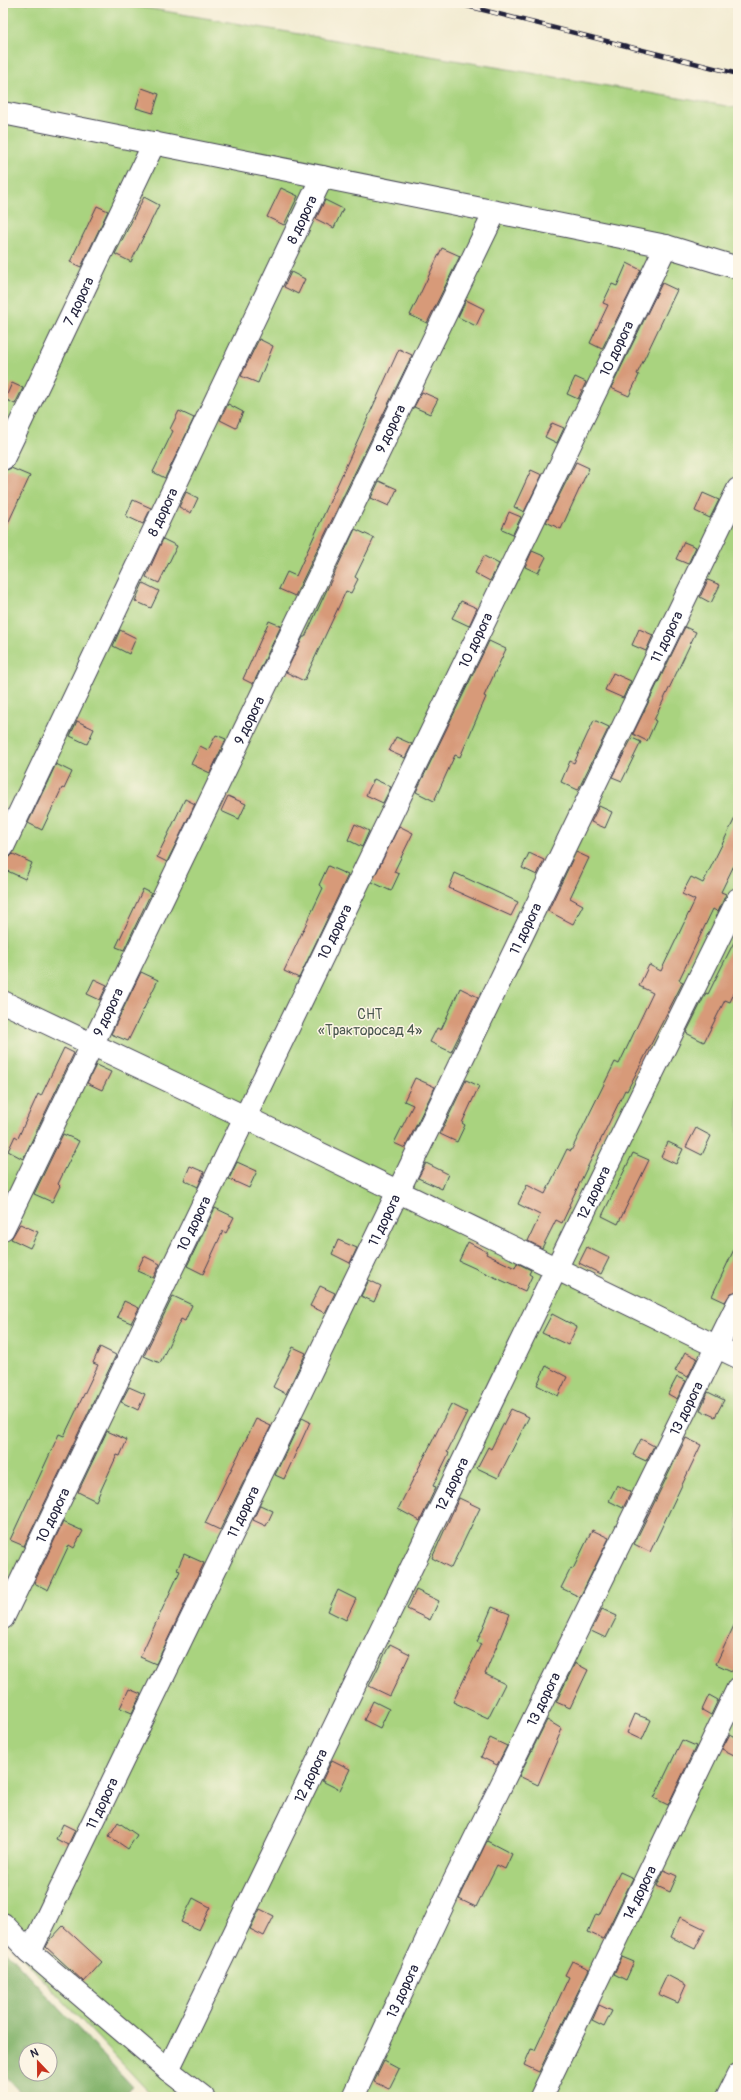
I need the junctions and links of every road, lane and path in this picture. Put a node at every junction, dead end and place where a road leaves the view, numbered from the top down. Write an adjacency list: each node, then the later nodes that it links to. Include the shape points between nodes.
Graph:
1 (3, 113): 2 (street)
2 (154, 143): 3 (street); 7 (street, 7 дорога)
3 (322, 177): 4 (street); 9 (street, 8 дорога)
4 (495, 212): 5 (street); 12 (street, 9 дорога)
5 (666, 246): 6 (street); 13 (street, 10 дорога)
6 (738, 268)
7 (3, 459)
8 (738, 489): 14 (street, 11 дорога)
9 (3, 847)
10 (738, 899): 16 (street, 12 дорога)
11 (3, 1002): 12 (street)
12 (92, 1046): 13 (street); 15 (street, 9 дорога)
13 (245, 1117): 14 (street); 20 (street, 10 дорога)
14 (398, 1192): 16 (street); 23 (street, 11 дорога)
15 (3, 1229)
16 (556, 1269): 18 (street); 24 (street, 12 дорога)
17 (738, 1302): 18 (street, 13 дорога)
18 (717, 1347): 19 (street); 27 (street, 13 дорога, via 454,1880)
19 (738, 1357)
20 (3, 1618)
21 (738, 1688): 28 (street, 14 дорога)
22 (3, 1924): 23 (street)
23 (30, 1952): 24 (street)
24 (168, 2070): 26 (street)
25 (738, 2075): 29 (street)
26 (203, 2097)
27 (353, 2097)
28 (541, 2097)
29 (727, 2097)

